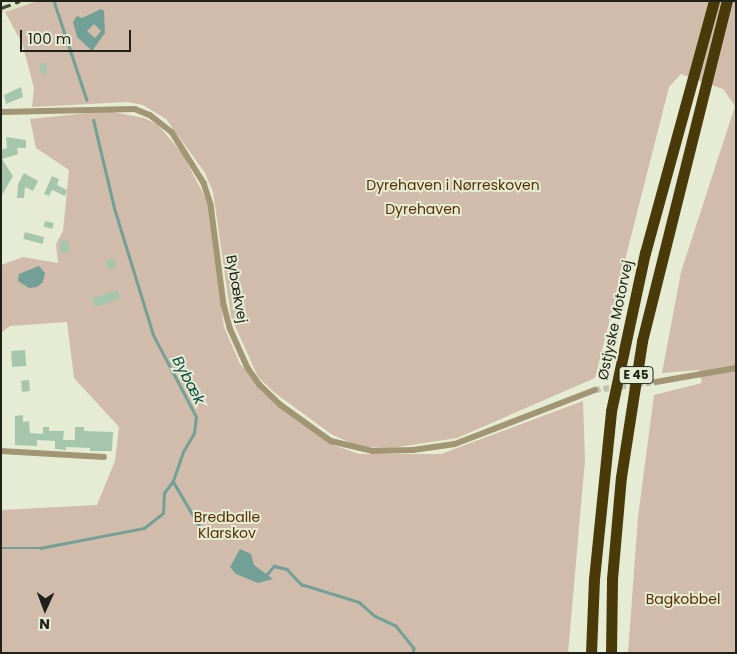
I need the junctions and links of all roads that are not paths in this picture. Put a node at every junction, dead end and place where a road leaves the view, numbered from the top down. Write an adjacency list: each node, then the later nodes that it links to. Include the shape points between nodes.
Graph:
1 (714, 1): 9 (highway, Østjyske Motorvej / E 45, via 644,253 611,411 594,578)
2 (727, 1): 10 (highway, E 45, via 661,257 629,416 612,579)
3 (1, 112): 6 (street, Bybækvej, via 135,109 150,115 172,132 204,183 212,205 224,304 230,328 248,368 281,405 332,441 354,449 374,451 455,444)
4 (736, 368): 5 (street)
5 (656, 382)
6 (595, 390)
7 (1, 451): 8 (street)
8 (104, 457)
9 (591, 653)
10 (611, 653)

